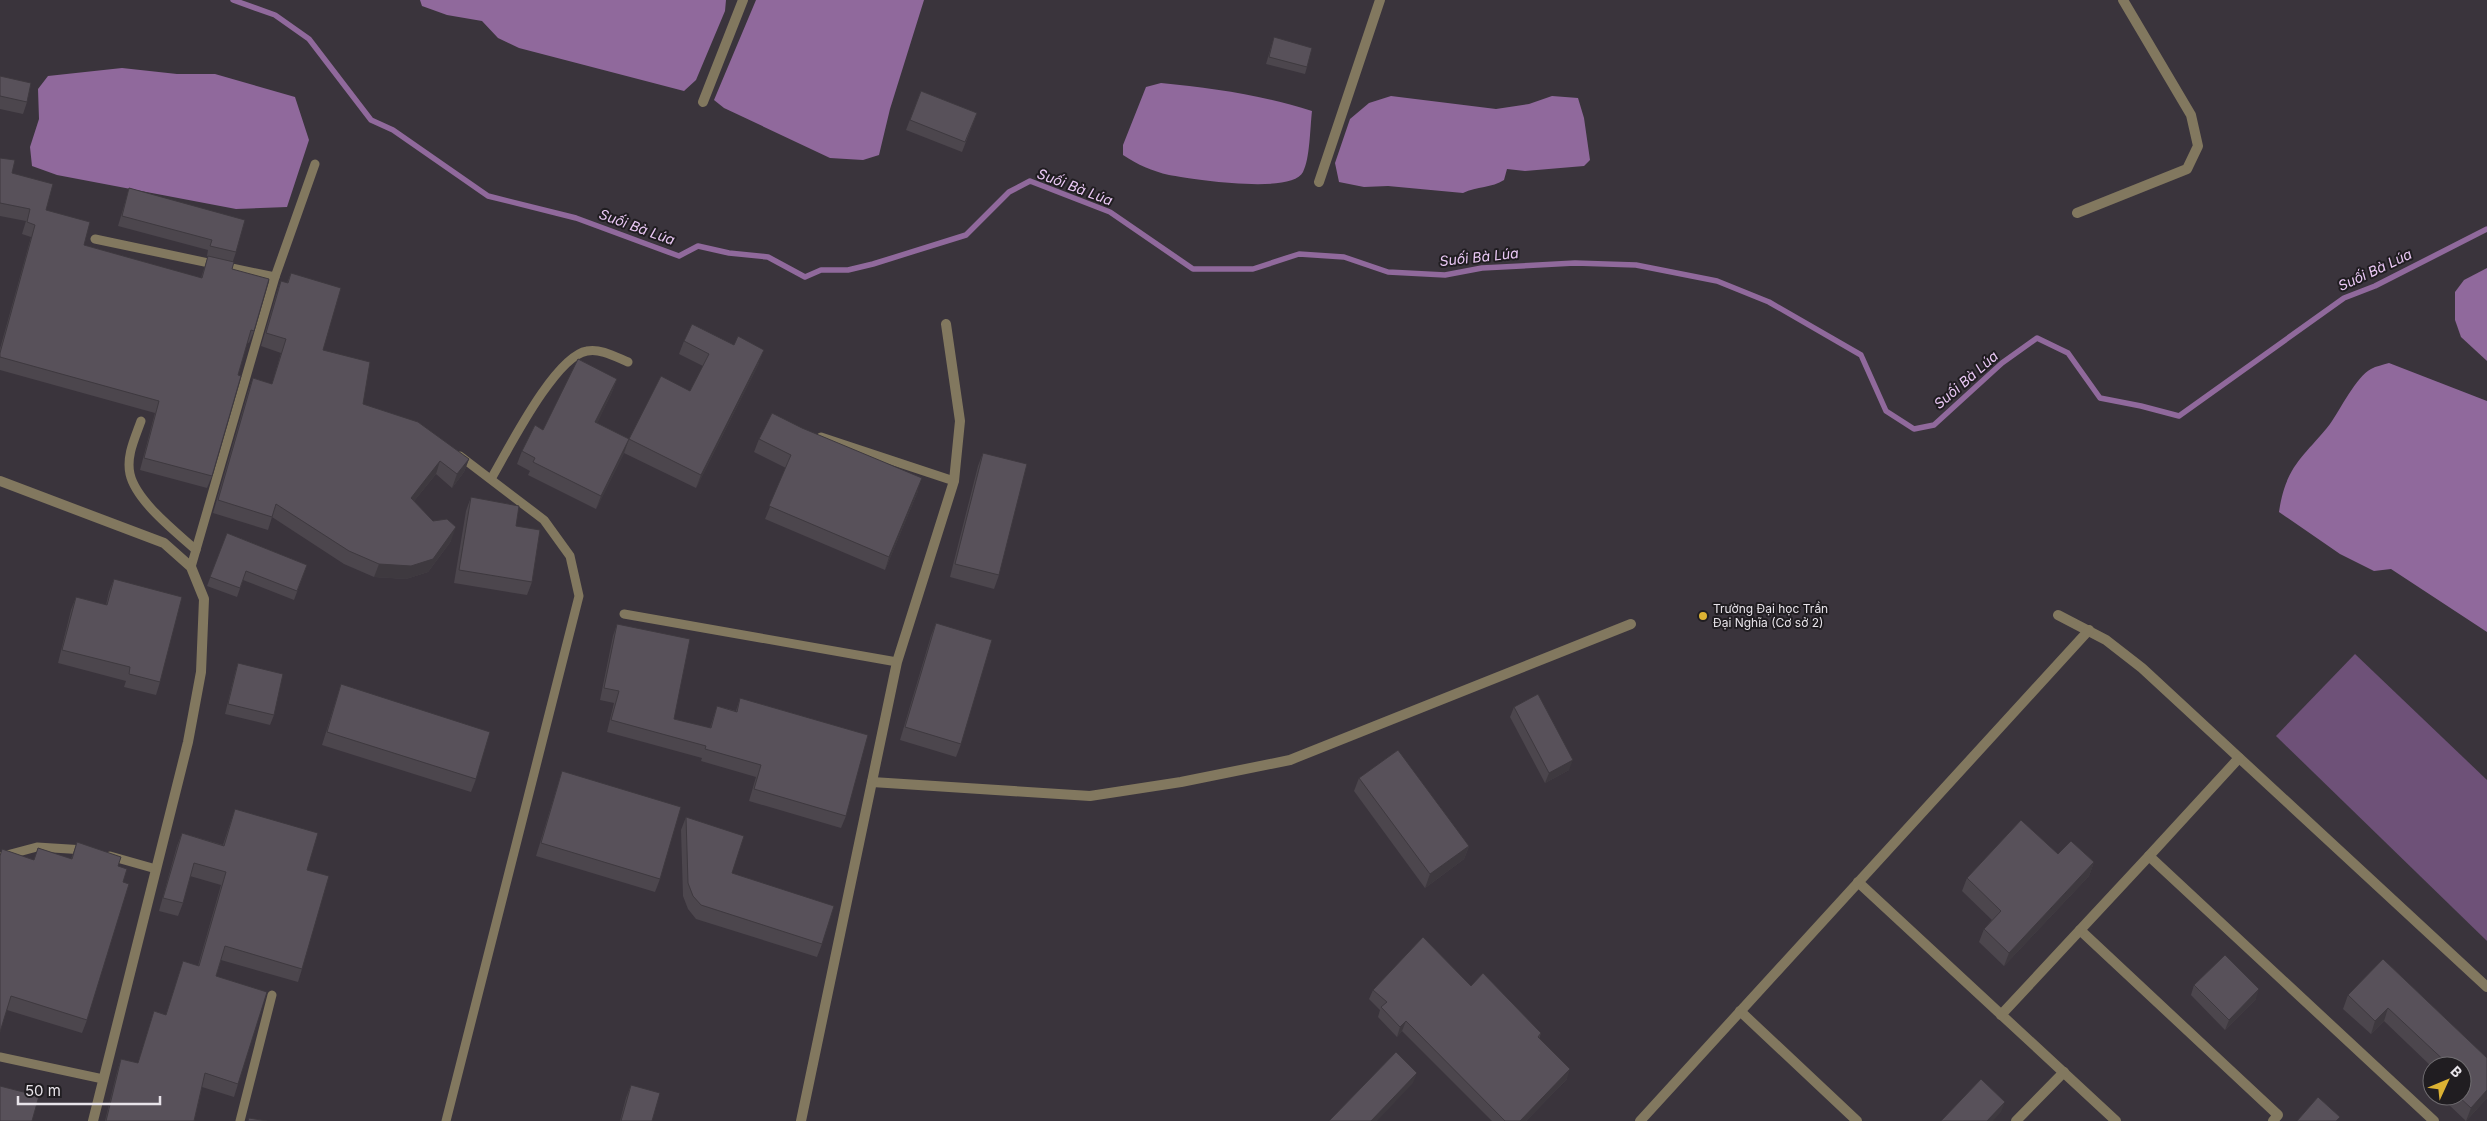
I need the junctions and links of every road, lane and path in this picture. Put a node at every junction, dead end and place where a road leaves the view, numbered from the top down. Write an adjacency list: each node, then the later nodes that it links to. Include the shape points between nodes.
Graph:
1 (743, 0): 4 (street)
2 (1380, 0): 6 (street)
3 (2123, 0): 7 (street, via 2191,115 2198,146 2187,169)
4 (703, 102)
5 (315, 164): 9 (lane)
6 (1319, 182)
7 (2077, 213)
8 (95, 239): 9 (lane)
9 (275, 277): 18 (lane)
10 (946, 324): 17 (street, via 960,421)
11 (628, 362): 15 (lane, via 596,350 571,358 557,372)
12 (140, 421): 18 (lane, via 130,458 130,475 146,503)
13 (809, 433): 17 (lane)
14 (452, 450): 15 (lane)
15 (491, 479): 41 (lane, via 544,520 570,556 579,596)
16 (0, 481): 19 (street, via 164,543)
17 (954, 481): 24 (street)
18 (196, 550): 19 (lane)
19 (191, 567): 29 (street, via 204,599 201,672 188,742)
20 (624, 614): 24 (lane)
21 (2058, 615): 23 (street)
22 (1631, 624): 26 (street, via 1290,760 1090,796)
23 (2089, 630): 25 (street, via 2142,668); 30 (street)
24 (897, 662): 26 (street)
25 (2239, 758): 27 (street); 32 (street)
26 (872, 782): 42 (street)
27 (2149, 856): 31 (street); 48 (street)
28 (0, 857): 29 (lane, via 37,847 89,850)
29 (156, 869): 38 (street)
30 (1858, 882): 34 (street); 35 (street)
31 (2080, 930): 35 (street); 47 (street, via 2278,1115)
32 (2487, 987)
33 (272, 995): 40 (lane)
34 (1740, 1011): 43 (street); 44 (street)
35 (2001, 1015): 37 (street)
36 (0, 1057): 38 (lane)
37 (2064, 1072): 45 (street); 46 (street)
38 (103, 1079): 39 (street)
39 (93, 1121)
40 (240, 1121)
41 (446, 1121)
42 (800, 1121)
43 (1640, 1121)
44 (1857, 1121)
45 (2016, 1121)
46 (2116, 1121)
47 (2273, 1121)
48 (2434, 1121)

